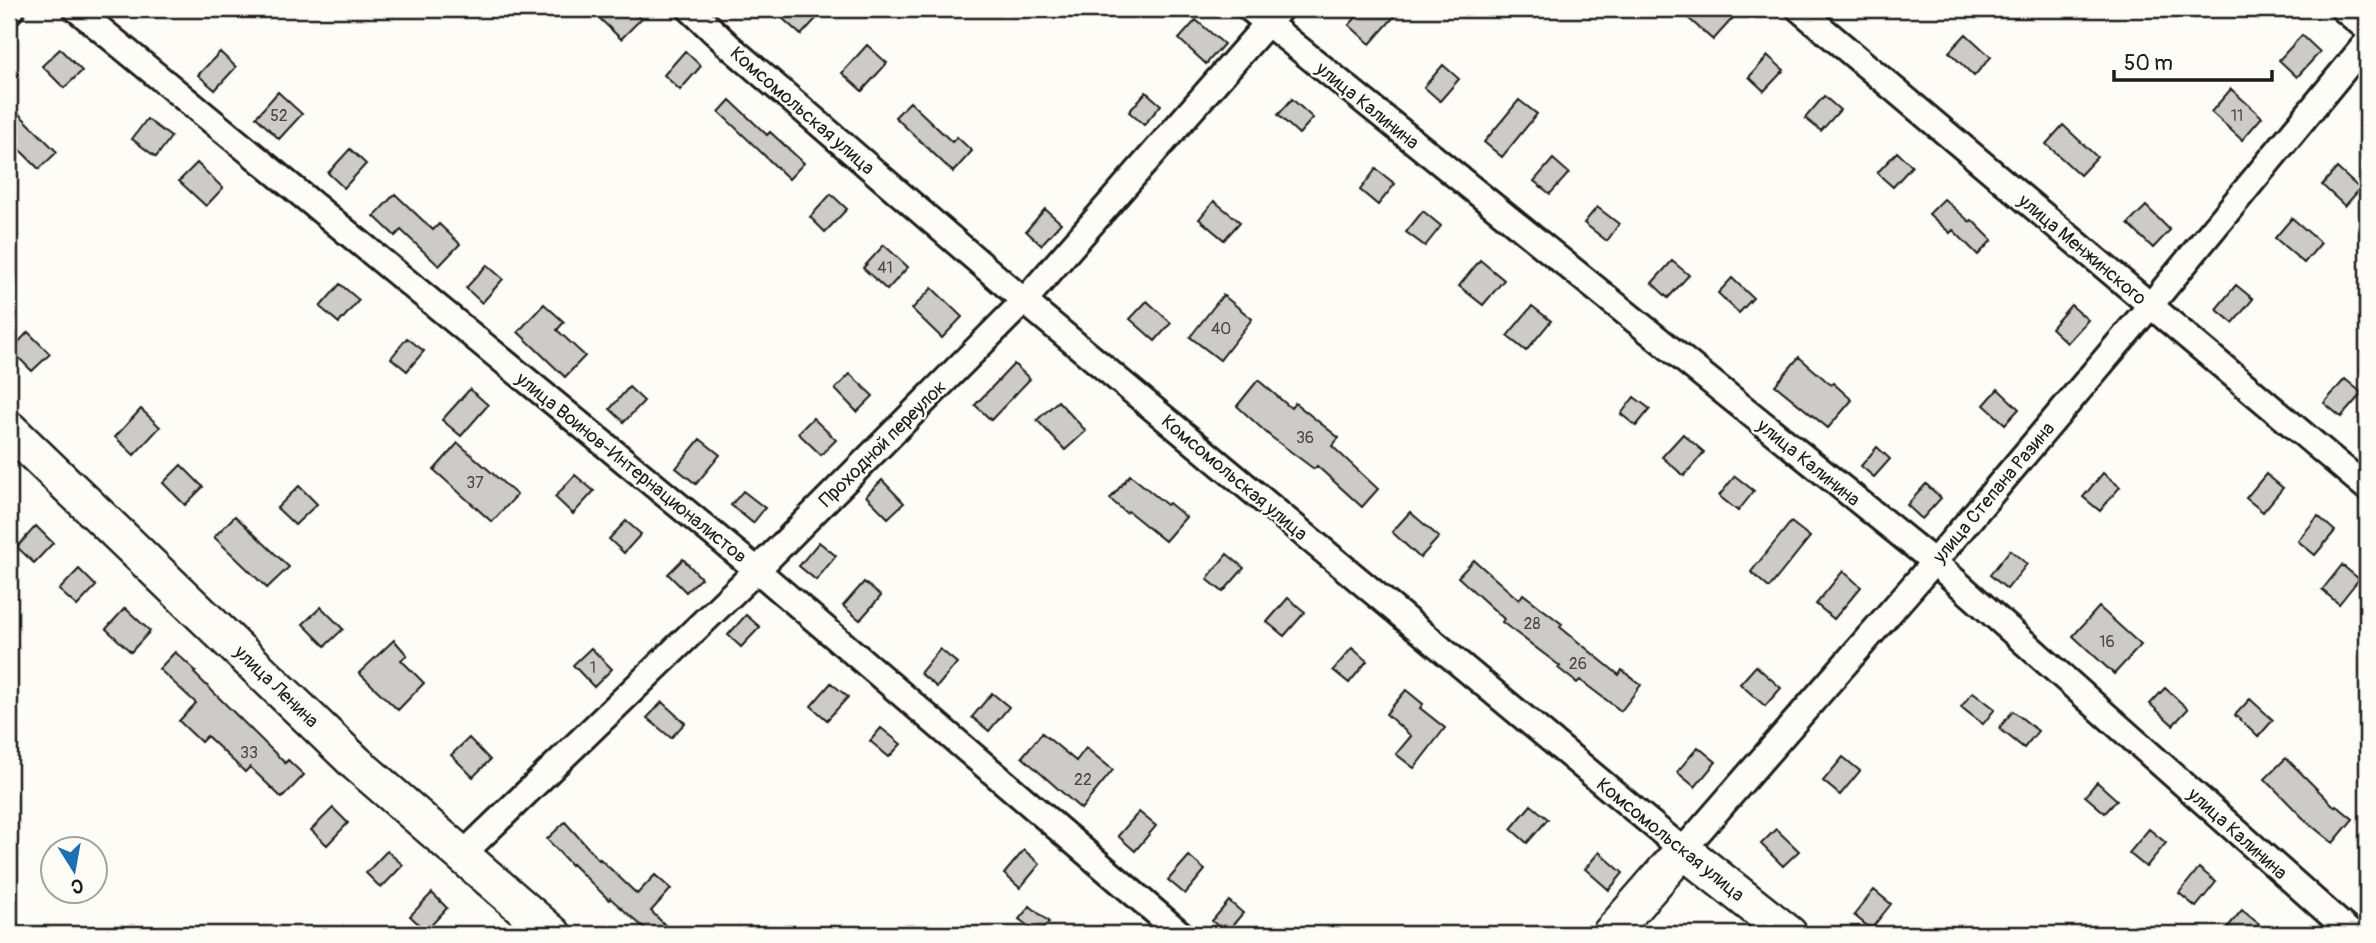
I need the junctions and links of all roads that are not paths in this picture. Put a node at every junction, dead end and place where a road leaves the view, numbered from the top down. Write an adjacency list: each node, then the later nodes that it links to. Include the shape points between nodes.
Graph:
1 (76, 9): 13 (street, улица Воинов-Интернационалистов)
2 (690, 9): 8 (street, Комсомольская улица)
3 (1799, 9): 9 (street, улица Менжинского)
4 (2343, 9): 6 (street)
5 (1266, 14): 8 (street, Проходной переулок); 12 (street, улица Калинина)
6 (2367, 29)
7 (2367, 42): 9 (street, улица Степана Разина)
8 (1024, 301): 13 (street, Проходной переулок); 14 (street, Комсомольская улица)
9 (2150, 306): 11 (street, улица Менжинского); 12 (street, улица Степана Разина)
10 (9, 429): 15 (main road, улица Ленина, via 357,764)
11 (2367, 488)
12 (1934, 562): 14 (street, улица Степана Разина); 20 (street, улица Калинина)
13 (757, 569): 15 (street, Проходной переулок); 17 (street, улица Воинов-Интернационалистов)
14 (1683, 849): 18 (main road, улица Степана Разина); 19 (main road, Комсомольская улица)
15 (461, 856): 16 (main road, улица Ленина)
16 (553, 934)
17 (1181, 934)
18 (1610, 934)
19 (1789, 934)
20 (2352, 934)

